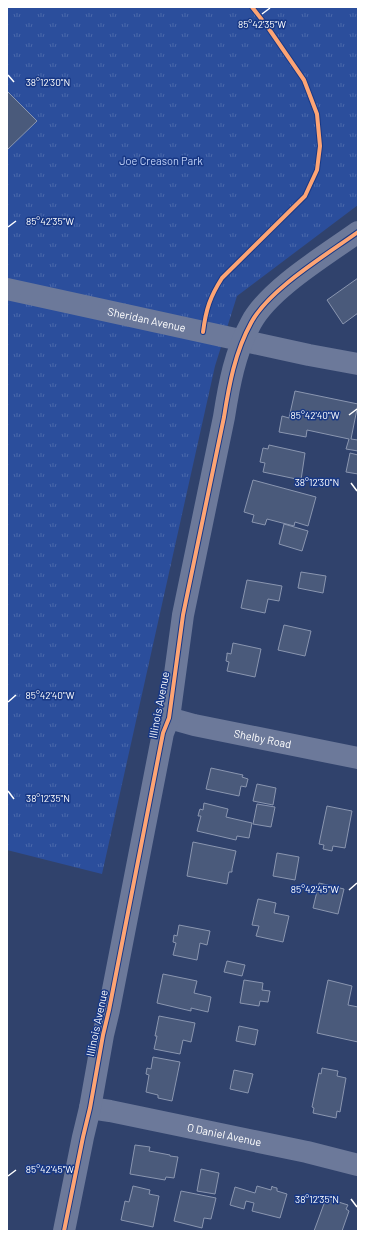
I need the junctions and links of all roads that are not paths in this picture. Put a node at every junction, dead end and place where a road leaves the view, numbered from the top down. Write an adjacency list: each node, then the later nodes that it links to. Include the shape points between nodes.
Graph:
1 (358, 232): 3 (street, Illinois Avenue, via 301,272 264,304 251,322)
2 (7, 289): 3 (street, Sheridan Avenue)
3 (243, 340): 4 (street, Sheridan Avenue); 5 (street, Illinois Avenue, via 228,392 183,615)
4 (358, 364)
5 (169, 718): 6 (street, Shelby Road); 7 (street, Illinois Avenue, via 163,733)
6 (358, 758)
7 (90, 1108): 8 (street, O Daniel Avenue, via 292,1148); 9 (street, Illinois Avenue)
8 (358, 1165)
9 (64, 1231)

